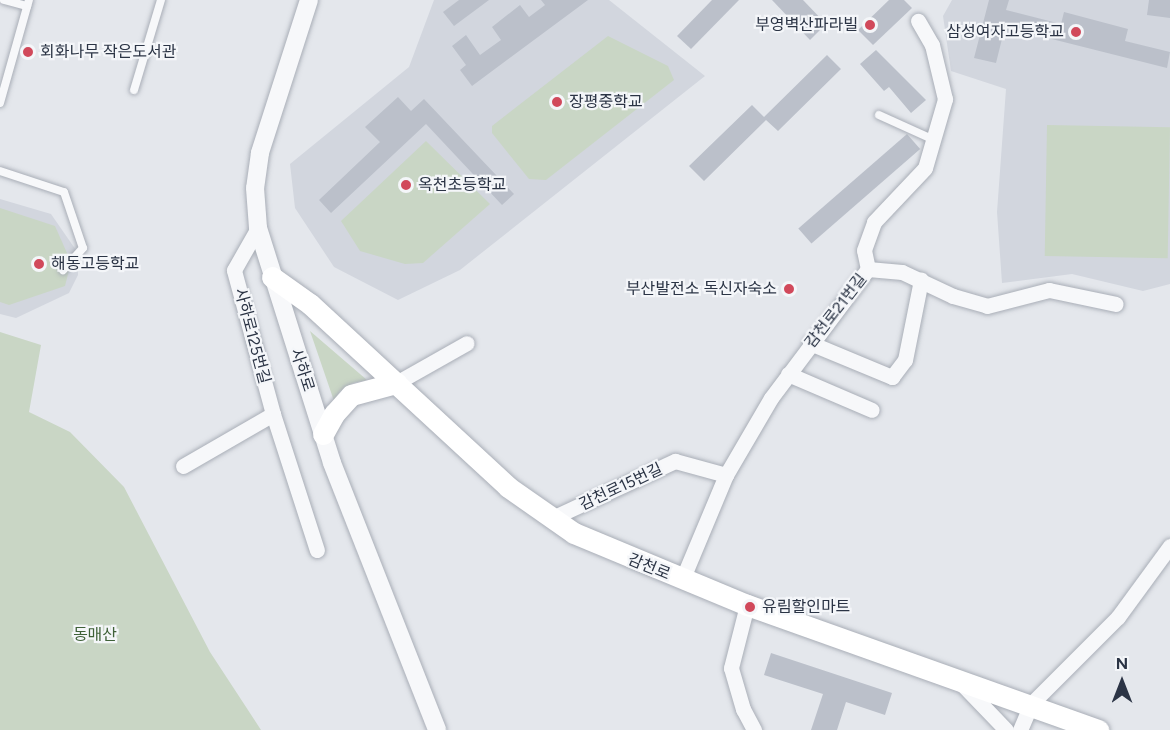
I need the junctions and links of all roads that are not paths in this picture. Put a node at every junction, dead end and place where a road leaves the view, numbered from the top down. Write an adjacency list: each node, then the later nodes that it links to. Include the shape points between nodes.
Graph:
1 (3, 0): 4 (lane)
2 (161, 0): 7 (lane)
3 (309, 0): 12 (street, 사하로, via 260,153 255,188)
4 (28, 3): 6 (lane)
5 (918, 21): 10 (street, via 932,45 945,99)
6 (4, 77): 8 (lane)
7 (134, 90)
8 (0, 103)
9 (879, 115): 10 (lane)
10 (934, 140): 14 (street, via 925,168 874,222 864,250)
11 (0, 171): 13 (lane, via 64,192 83,248)
12 (258, 228): 15 (street, 사하로); 23 (street, 사하로125번길, via 234,270)
13 (63, 270)
14 (868, 270): 16 (street, 감천로21번길, via 902,272); 19 (street, 감천로21번길)
15 (272, 278): 21 (main road, 감천로, via 310,304); 24 (street, 사하로)
16 (921, 280): 17 (street, 감천로21번길, via 953,296 987,306 1049,290); 19 (street, via 905,360 892,377)
17 (1116, 304)
18 (466, 343): 21 (street)
19 (810, 343): 20 (street, 감천로21번길)
20 (788, 374): 22 (street); 26 (street, 감천로21번길)
21 (396, 383): 24 (main road, via 351,395); 27 (main road, 감천로, via 455,441)
22 (872, 410)
23 (273, 414): 25 (street); 29 (street, 사하로125번길)
24 (323, 434): 34 (street, 사하로)
25 (183, 466)
26 (726, 475): 27 (street, 감천로15번길, via 675,461); 30 (street, 감천로21번길)
27 (550, 519): 30 (main road, 감천로, via 596,545)
28 (1170, 546): 33 (street, via 1118,617)
29 (317, 550)
30 (682, 580): 31 (main road, 감천로)
31 (747, 605): 32 (main road, 감천로); 35 (street, via 731,668 743,709)
32 (954, 676): 33 (main road, 감천로); 36 (street)
33 (1031, 704): 37 (street); 38 (main road, 감천로)
34 (437, 730)
35 (754, 730)
36 (1006, 730)
37 (1020, 730)
38 (1098, 730)

